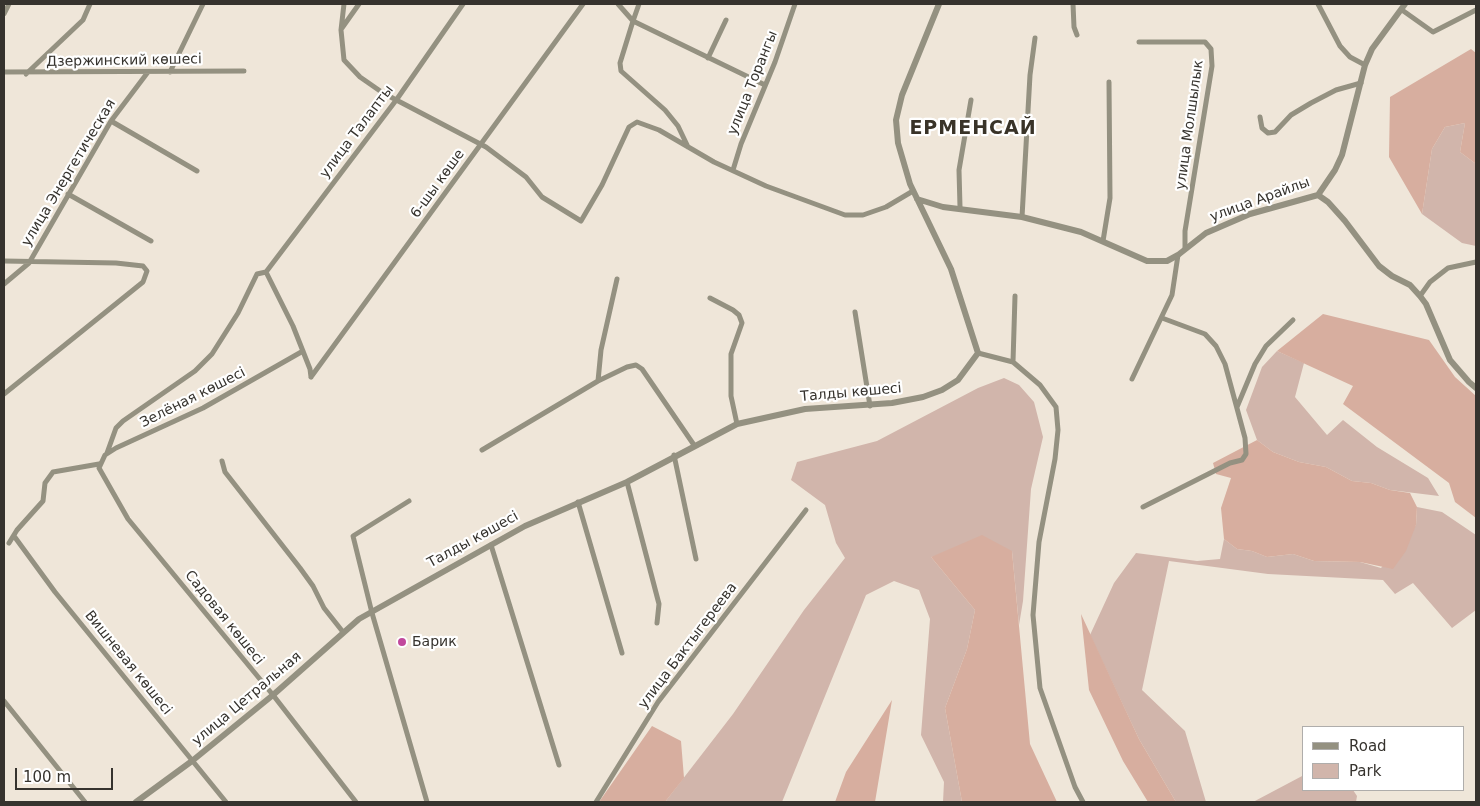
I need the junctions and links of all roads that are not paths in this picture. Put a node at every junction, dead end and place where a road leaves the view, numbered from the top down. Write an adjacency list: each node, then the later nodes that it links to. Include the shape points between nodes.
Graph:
1 (9, 4): 16 (street)
2 (90, 4): 29 (street, via 83,20)
3 (203, 4): 28 (street)
4 (344, 4): 19 (street)
5 (358, 4): 19 (street)
6 (463, 4): 33 (street, улица Талапты)
7 (583, 4): 37 (street, 6-шы көше)
8 (618, 4): 17 (street)
9 (639, 4): 17 (street)
10 (795, 4): 32 (street, улица Торангы)
11 (939, 4): 41 (street, via 907,79 896,120 898,143)
12 (1073, 4): 20 (street)
13 (1318, 4): 24 (street, via 1340,46 1350,57)
14 (1404, 7): 15 (street, via 1433,32); 24 (street, улица Арайлы, via 1372,49)
15 (1476, 10)
16 (4, 14)
17 (633, 20): 23 (street); 38 (street, via 620,63 621,71 665,110 678,126)
18 (726, 20): 23 (street)
19 (341, 30): 33 (street, via 344,60 360,77)
20 (1077, 35)
21 (1034, 38): 46 (street)
22 (1139, 42): 49 (street, улица Молшылык, via 1205,42 1211,49 1212,66)
23 (708, 58): 32 (street)
24 (1365, 65): 31 (street, улица Арайлы)
25 (244, 71): 28 (street, Дзержинский көшесі)
26 (4, 72): 29 (street, Дзержинский көшесі)
27 (148, 72): 28 (street, Дзержинский көшесі); 29 (street, Дзержинский көшесі); 36 (street, улица Энергетическая)
28 (170, 72)
29 (26, 74)
30 (1109, 82): 48 (street, via 1110,198)
31 (1361, 83): 35 (street, via 1336,90 1291,114 1275,132 1268,133 1262,128); 43 (street, улица Арайлы, via 1342,155)
32 (765, 85): 39 (street, улица Торангы)
33 (397, 99): 37 (street); 54 (street, улица Талапты)
34 (972, 100): 45 (street, via 959,170)
35 (1260, 117)
36 (111, 121): 40 (street); 42 (street, улица Энергетическая)
37 (481, 145): 38 (street, via 526,177 542,197 581,221 602,185 629,126 637,122 647,125); 63 (street, 6-шы көше, via 311,378)
38 (688, 148): 39 (street)
39 (734, 170): 41 (street, via 766,186 844,214 863,215 886,207)
40 (197, 171)
41 (913, 191): 44 (street)
42 (68, 194): 47 (street); 53 (street, улица Энергетическая)
43 (1318, 195): 49 (street, улица Арайлы, via 1250,214 1206,233); 58 (street, via 1345,221 1379,266 1410,285)
44 (917, 200): 45 (street); 64 (street, via 951,269)
45 (960, 208): 46 (street)
46 (1022, 217): 48 (street)
47 (151, 241)
48 (1103, 241): 50 (street, via 1147,261 1167,261)
49 (1185, 248): 50 (street, улица Арайлы)
50 (1178, 255): 61 (street, via 1172,295)
51 (4, 261): 53 (street)
52 (1476, 262): 58 (street, via 1448,268 1430,282)
53 (29, 263): 56 (street); 69 (street, via 116,263 143,266 147,276)
54 (263, 272): 63 (street); 75 (street, улица Талапты, via 255,277 238,313 212,354 195,371 123,421 116,428)
55 (617, 279): 67 (street, via 601,350)
56 (4, 284)
57 (1015, 296): 65 (street)
58 (1420, 296): 68 (street, via 1450,360)
59 (710, 298): 72 (street, via 733,310 742,323 731,354 731,396)
60 (855, 312): 70 (street)
61 (1162, 318): 66 (street); 71 (street, via 1205,334 1216,346 1225,364)
62 (1293, 320): 71 (street, via 1266,346)
63 (303, 351): 75 (street, Зелёная көшесі, via 203,408)
64 (978, 352): 65 (street); 70 (street, Талды көшесі, via 958,380 942,390)
65 (1013, 362): 102 (street, via 1040,384 1056,406 1056,458 1039,542 1032,615 1040,688)
66 (1132, 379)
67 (598, 381): 73 (street, via 627,367 636,365 642,369); 74 (street)
68 (1476, 388)
69 (4, 394)
70 (870, 406): 72 (street, Талды көшесі, via 805,409)
71 (1237, 407): 82 (street, via 1246,454 1242,460)
72 (738, 424): 73 (street, Талды көшесі)
73 (694, 445): 76 (street, Талды көшесі)
74 (482, 450)
75 (107, 454): 78 (street, Зелёная көшесі)
76 (674, 456): 79 (street, Талды көшесі); 87 (street)
77 (222, 461): 90 (street, via 225,472 300,568)
78 (99, 466): 84 (street, via 53,472 45,483 43,501); 92 (street, Садовая көшесі, via 128,519)
79 (627, 482): 81 (street, Талды көшесі); 89 (street, via 659,604)
80 (409, 501): 88 (street, via 353,536)
81 (578, 502): 86 (street, Талды көшесі); 91 (street)
82 (1143, 507)
83 (806, 510): 101 (street, улица Бактыгереева, via 658,702)
84 (14, 536): 85 (street); 94 (street, Вишневая көшесі, via 55,592)
85 (9, 543)
86 (491, 545): 88 (street, Талды көшесі); 95 (street)
87 (696, 560)
88 (372, 613): 90 (street, улица Цетральная); 100 (street)
89 (657, 623)
90 (343, 632): 92 (street, улица Цетральная)
91 (622, 653)
92 (272, 696): 94 (street, улица Цетральная); 99 (street, Садовая көшесі)
93 (4, 701): 96 (street)
94 (192, 761): 97 (street, улица Цетральная); 98 (street, Вишневая көшесі)
95 (560, 765)
96 (85, 802)
97 (136, 802)
98 (226, 802)
99 (356, 802)
100 (427, 802)
101 (596, 802)
102 (1083, 802)

